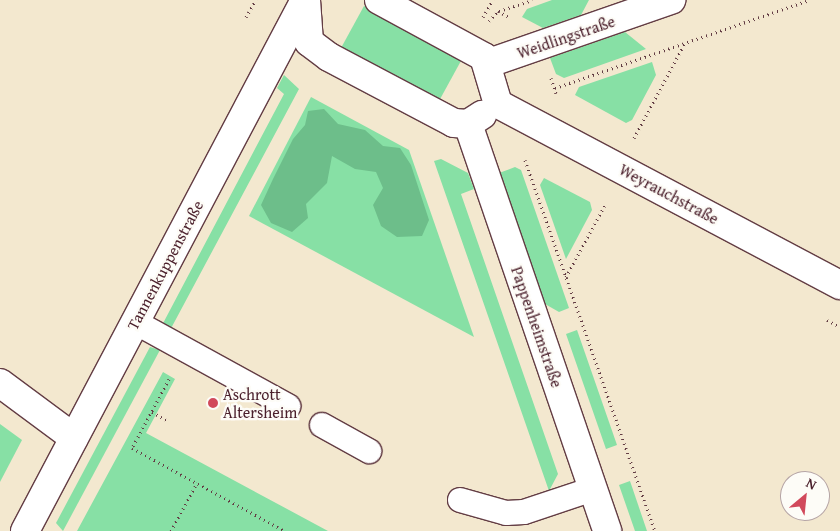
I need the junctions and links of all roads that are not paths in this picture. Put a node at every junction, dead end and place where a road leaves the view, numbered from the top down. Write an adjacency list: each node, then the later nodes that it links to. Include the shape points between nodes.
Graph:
1 (305, 0): 6 (street, via 309,42 328,56 438,116); 8 (street, Tannenkuppenstraße)
2 (379, 0): 4 (street)
3 (671, 0): 4 (street, Weidlingstraße)
4 (489, 63): 5 (street)
5 (498, 104): 6 (street); 7 (street, Weyrauchstraße)
6 (468, 124): 14 (street, Pappenheimstraße)
7 (840, 285)
8 (135, 322): 10 (lane); 12 (street, Tannenkuppenstraße)
9 (0, 383): 12 (street)
10 (288, 406)
11 (322, 425): 13 (lane)
12 (74, 438): 16 (street, Tannenkuppenstraße)
13 (369, 451)
14 (593, 489): 15 (lane, via 524,512 500,512); 17 (street, Pappenheimstraße)
15 (460, 500)
16 (25, 531)
17 (608, 531)

